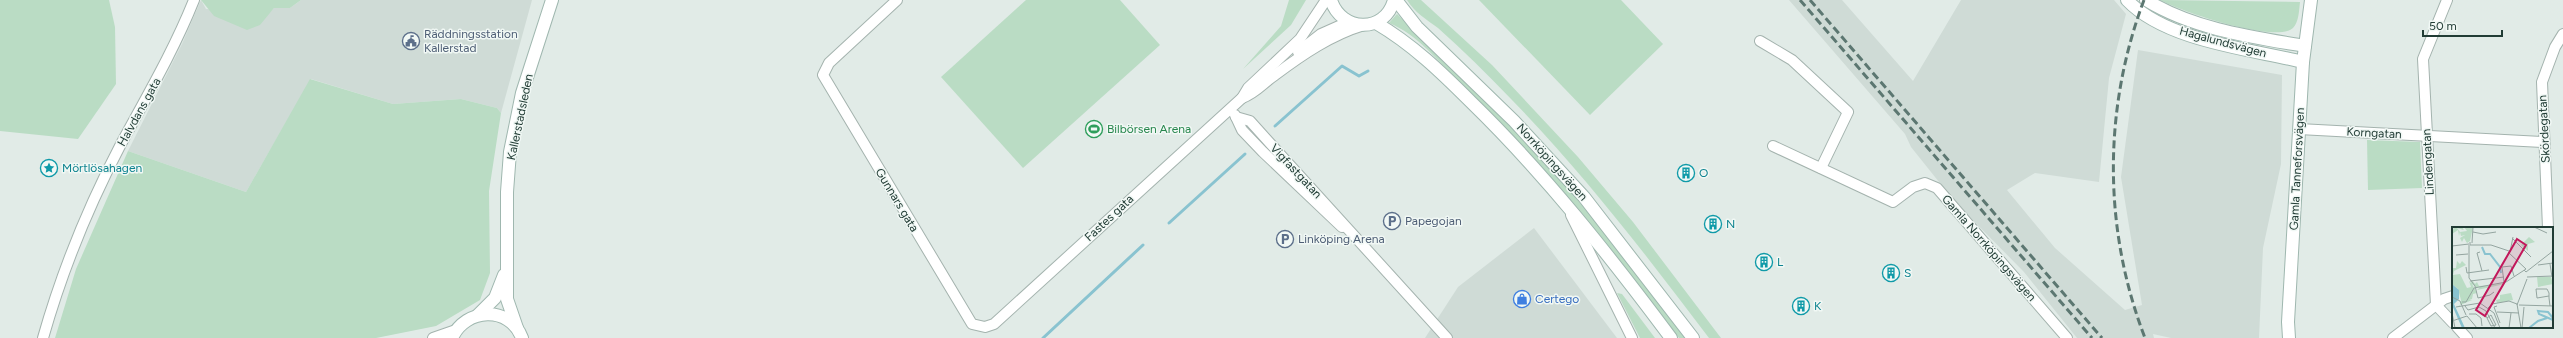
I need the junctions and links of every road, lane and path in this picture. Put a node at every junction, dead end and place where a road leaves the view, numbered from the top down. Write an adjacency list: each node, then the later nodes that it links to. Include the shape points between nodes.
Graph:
1 (194, 0): 36 (street, Halvdans gata, via 170,55 96,196 67,265)
2 (552, 0): 27 (main road, Kallerstadsleden, via 522,93 510,152)
3 (897, 0): 32 (street, Gunnars gata, via 829,63 824,76)
4 (1326, 0): 18 (street, Fastes gata, via 1300,39 1248,88)
5 (1331, 0): 11 (main road, via 1339,15)
6 (1395, 0): 12 (main road, via 1388,13); 41 (main road, Norrköpingsvägen, via 1417,27 1514,121 1584,197)
7 (2127, 0): 16 (main road, Hagalundsvägen, via 2140,12 2182,32)
8 (2146, 0): 15 (main road, Hagalundsvägen, via 2188,20)
9 (2311, 0): 15 (main road, Gamla Tanneforsvägen)
10 (2447, 0): 21 (street, Lindengatan, via 2423,59)
11 (1348, 22): 12 (main road); 17 (street, Fastes gata, via 1326,31 1308,43)
12 (1370, 24): 17 (street, Fastes gata, via 1332,37); 25 (main road, Norrköpingsvägen, via 1414,48 1506,136)
13 (2563, 34): 22 (street, Skördegatan, via 2555,47 2542,82)
14 (1760, 41): 24 (street, via 1792,60 1848,112)
15 (2305, 46): 16 (main road, Gamla Tanneforsvägen)
16 (2303, 62): 20 (main road, Gamla Tanneforsvägen)
17 (1274, 76): 18 (street, Fastes gata, via 1253,94)
18 (1242, 98): 19 (street, Fastes gata)
19 (1233, 113): 32 (street, Fastes gata, via 994,324 986,327); 38 (street, Vigfastgatan, via 1250,121)
20 (2299, 129): 21 (street, Korngatan); 43 (main road, Gamla Tanneforsvägen)
21 (2426, 136): 22 (street, Korngatan); 29 (street, Lindengatan)
22 (2544, 142): 26 (street, Skördegatan)
23 (1773, 146): 24 (street, Gamla Norrköpingsvägen)
24 (1821, 168): 42 (street, Gamla Norrköpingsvägen, via 1893,202 1925,183 1937,188)
25 (1563, 200): 39 (street); 40 (main road, Norrköpingsvägen)
26 (2548, 227)
27 (507, 262): 30 (main road, Kallerstadsleden, via 495,298); 34 (main road, Kallerstadsleden, via 507,299)
28 (2452, 297): 29 (street)
29 (2436, 305): 31 (street); 44 (street)
30 (478, 315): 34 (main road, via 504,317); 35 (main road, Kallerstadsleden, via 466,320)
31 (2452, 322)
32 (972, 324)
33 (2458, 328): 45 (street)
34 (520, 333)
35 (454, 334): 37 (street)
36 (43, 338)
37 (433, 338)
38 (1447, 338)
39 (1632, 338)
40 (1671, 338)
41 (1693, 338)
42 (2067, 338)
43 (2289, 338)
44 (2393, 338)
45 (2467, 338)

